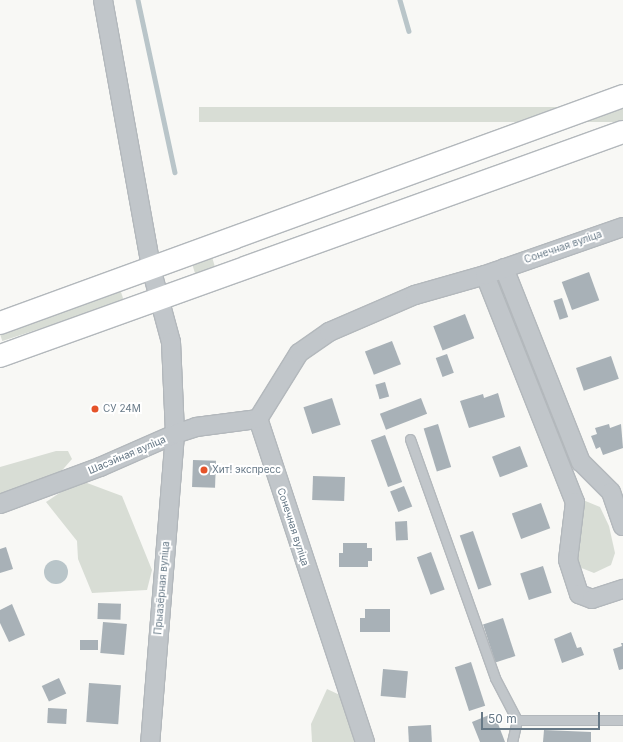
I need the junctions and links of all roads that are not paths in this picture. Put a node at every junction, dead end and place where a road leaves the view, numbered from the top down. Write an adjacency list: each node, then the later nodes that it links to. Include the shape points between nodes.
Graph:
1 (103, 0): 5 (street, Прыазёрная вуліца)
2 (623, 96): 5 (main road)
3 (623, 132): 8 (main road)
4 (623, 227): 6 (street, Сонечная вуліца)
5 (152, 268): 8 (street, Прыазёрная вуліца); 9 (main road)
6 (504, 268): 7 (street, Сонечная вуліца); 14 (street)
7 (485, 275): 11 (street, Сонечная вуліца, via 416,295 329,332 299,353); 15 (street)
8 (160, 298): 10 (main road); 12 (street, Прыазёрная вуліца, via 171,342)
9 (0, 323)
10 (0, 356)
11 (258, 419): 12 (street, Шасэйная вуліца, via 196,427); 22 (street, Сонечная вуліца)
12 (175, 434): 16 (street, Шасэйная вуліца, via 100,467); 21 (street, Прыазёрная вуліца)
13 (410, 439): 19 (lane, via 495,678)
14 (581, 462): 15 (lane); 17 (street, via 611,492)
15 (563, 470): 18 (street, via 575,502 568,560 579,594 592,600)
16 (0, 504)
17 (623, 526)
18 (623, 589)
19 (517, 720): 20 (lane); 23 (lane)
20 (623, 720)
21 (150, 742)
22 (365, 742)
23 (512, 742)

